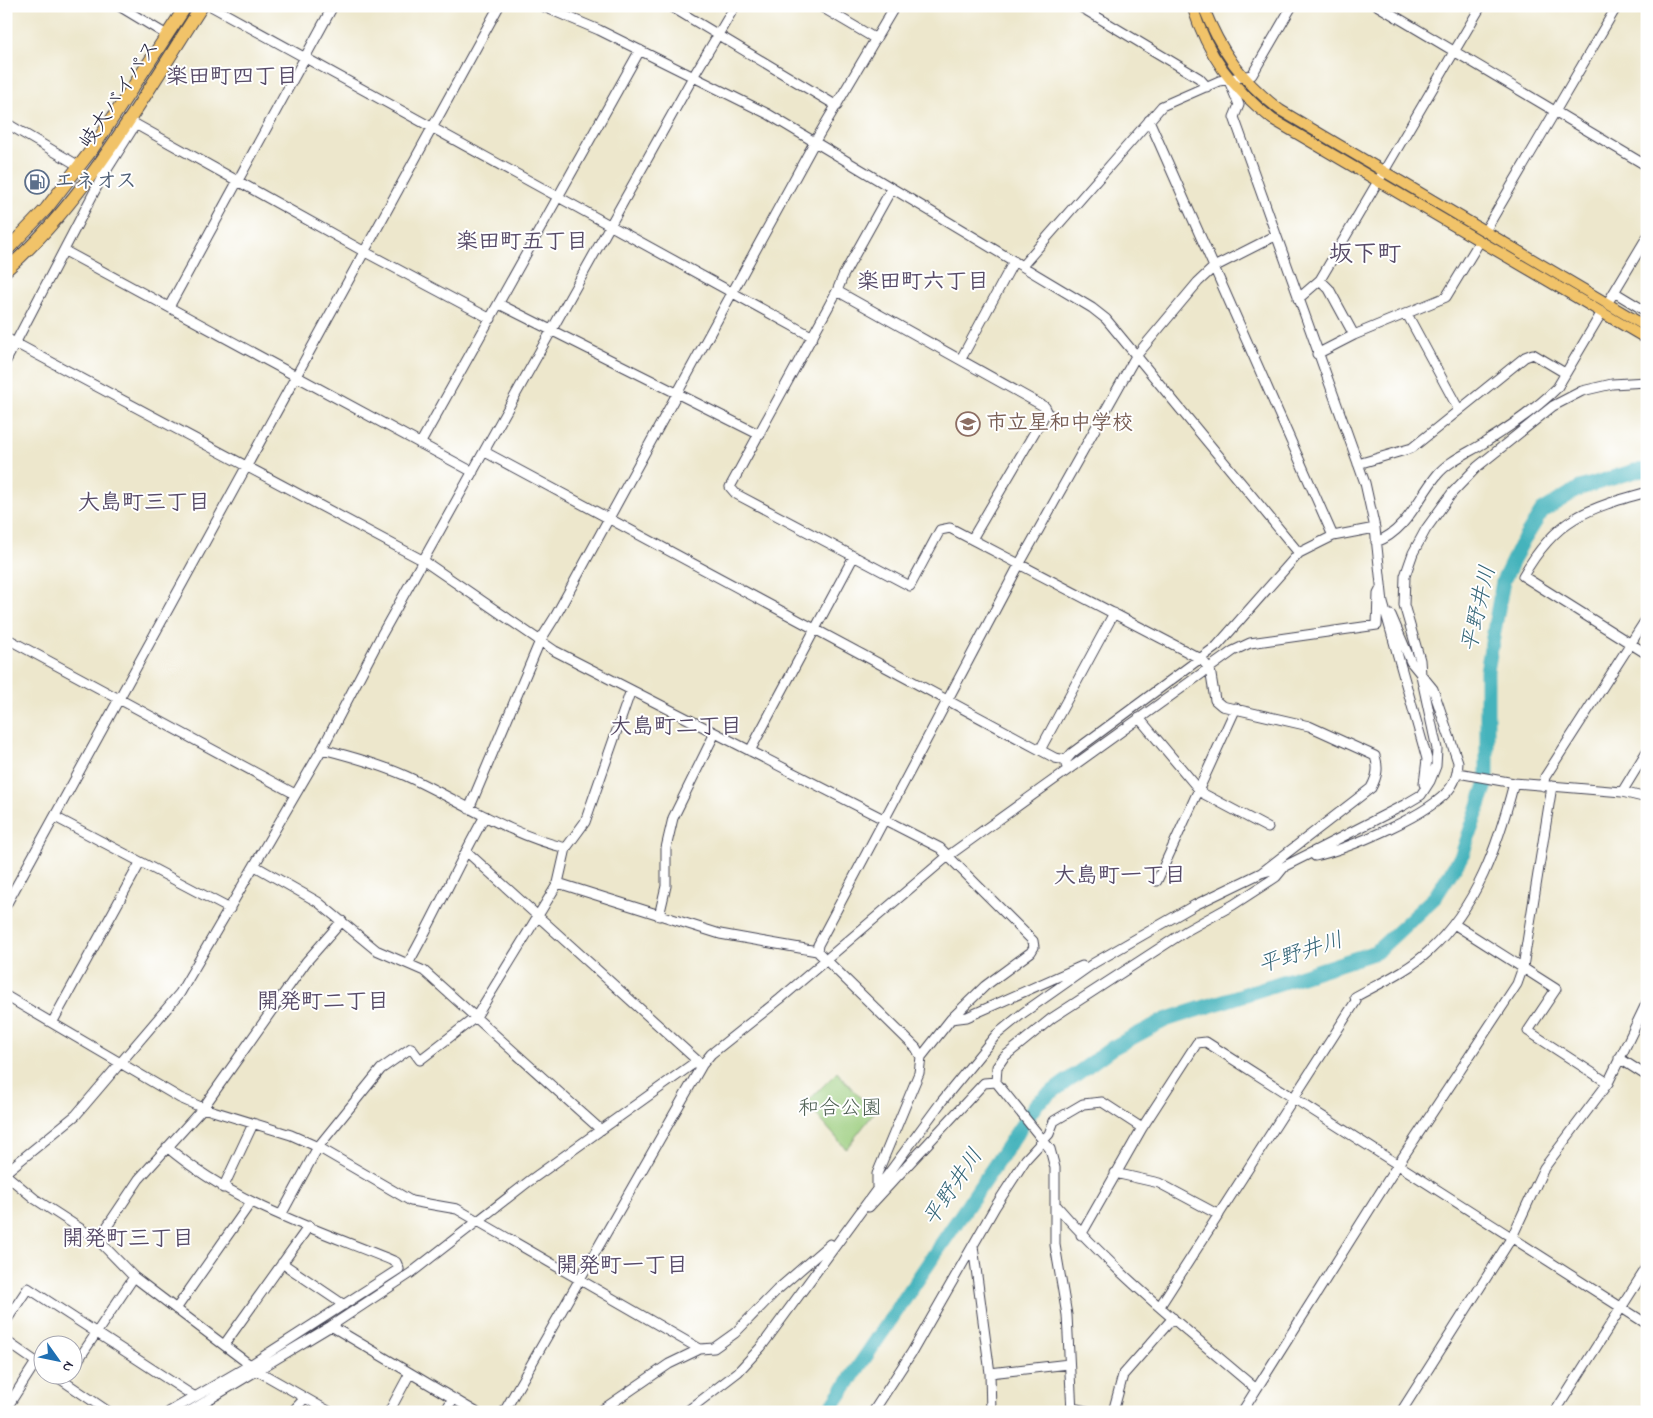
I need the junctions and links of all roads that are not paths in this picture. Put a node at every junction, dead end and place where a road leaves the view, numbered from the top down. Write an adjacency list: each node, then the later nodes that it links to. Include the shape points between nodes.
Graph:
1 (119, 6): 20 (street)
2 (186, 6): 20 (highway, 岐大バイパス)
3 (202, 6): 33 (highway, 岐大バイパス)
4 (211, 6): 25 (street)
5 (333, 6): 25 (street)
6 (499, 6): 35 (street)
7 (542, 6): 23 (street)
8 (670, 6): 21 (street)
9 (736, 6): 21 (street)
10 (820, 6): 22 (street)
11 (895, 6): 22 (street)
12 (1079, 6): 19 (street)
13 (1192, 6): 28 (main road, via 1199,29)
14 (1203, 6): 27 (main road, via 1230,62)
15 (1292, 6): 27 (street, via 1252,75)
16 (1378, 6): 24 (street)
17 (1481, 6): 24 (street)
18 (1616, 6): 31 (street)
19 (1094, 10): 29 (street, via 1199,78)
20 (167, 35): 37 (highway, 岐大バイパス)
21 (719, 35): 26 (street); 30 (street)
22 (876, 39): 30 (street)
23 (640, 50): 26 (street); 43 (street)
24 (1454, 52): 31 (street); 39 (street)
25 (305, 58): 35 (street); 40 (street)
26 (692, 77): 36 (street, via 768,114); 44 (street)
27 (1243, 78): 28 (street); 39 (main road, via 1280,110)
28 (1229, 81): 29 (street, via 1219,81); 41 (main road, via 1272,119); 45 (street, via 1239,105 1234,117)
29 (1207, 87): 32 (street, via 1162,106)
30 (837, 106): 36 (street)
31 (1555, 111): 38 (street); 46 (street)
32 (1148, 120): 52 (street); 53 (street)
33 (131, 122): 40 (street); 49 (street); 54 (highway, 岐大バイパス, via 56,218)
34 (6, 123): 37 (street)
35 (432, 128): 43 (street); 50 (street)
36 (814, 143): 42 (street); 57 (street)
37 (79, 166): 48 (highway, 岐大バイパス, via 46,209)
38 (1647, 166)
39 (1384, 170): 41 (street); 46 (main road)
40 (238, 180): 50 (street); 61 (street)
41 (1378, 181): 46 (main road); 55 (street)
42 (892, 188): 51 (street); 56 (street, via 842,276)
43 (559, 197): 44 (street); 60 (street)
44 (610, 226): 57 (street); 67 (street)
45 (1275, 236): 53 (street); 59 (street)
46 (1482, 236): 62 (main road); 64 (street, via 1446,297)
47 (1647, 237): 58 (street)
48 (6, 250)
49 (65, 251): 61 (street); 72 (street)
50 (365, 252): 65 (street); 78 (street)
51 (1014, 261): 52 (street); 75 (street)
52 (1022, 266): 74 (street, via 1106,319)
53 (1214, 267): 74 (street); 91 (street)
54 (6, 270)
55 (1320, 280): 59 (street); 68 (street, via 1330,288)
56 (837, 291): 69 (street); 75 (street)
57 (732, 292): 69 (street); 80 (street)
58 (1614, 292): 62 (street); 63 (street)
59 (1298, 300): 73 (street)
60 (499, 304): 65 (street); 67 (street)
61 (169, 307): 78 (street)
62 (1604, 308): 66 (main road); 71 (main road); 77 (street)
63 (1647, 312)
64 (1407, 314): 68 (street); 81 (street)
65 (491, 319): 83 (street)
66 (1647, 328)
67 (551, 331): 80 (street); 84 (street)
68 (1354, 335): 73 (street)
69 (813, 337): 82 (street)
70 (6, 338): 72 (street)
71 (1647, 339)
72 (16, 343): 76 (street); 86 (street)
73 (1317, 354): 85 (street)
74 (1136, 356): 94 (street); 97 (street)
75 (961, 358): 92 (street, via 1047,411)
76 (6, 361)
77 (1566, 373): 81 (street, via 1533,354); 93 (street, via 1547,397 1437,474 1413,511 1394,532)
78 (296, 377): 83 (street); 86 (street)
79 (1647, 382): 108 (street, via 1612,384 1582,391 1553,406 1478,467 1452,493 1418,545 1405,576 1404,605 1420,660)
80 (677, 394): 82 (street); 89 (street)
81 (1459, 410): 85 (street, via 1412,448)
82 (760, 435): 95 (street, via 730,486 736,494)
83 (420, 444): 87 (street)
84 (485, 452): 87 (street); 89 (street)
85 (1358, 464): 90 (street, via 1366,483)
86 (246, 467): 96 (street); 110 (street)
87 (474, 472): 96 (street)
88 (1647, 492): 104 (street, via 1594,507 1574,518 1535,555 1523,576)
89 (608, 519): 101 (street); 103 (street)
90 (1375, 528): 91 (street); 93 (street)
91 (1333, 536): 94 (street)
92 (972, 539): 95 (street, via 950,528 940,530 910,586); 97 (street)
93 (1376, 542): 98 (street)
94 (1299, 553): 106 (street, via 1217,646)
95 (854, 556): 101 (street)
96 (424, 561): 103 (street); 115 (street)
97 (1020, 563): 99 (street); 111 (street)
98 (1381, 588): 107 (street, via 1377,624 1250,643 1233,651); 108 (street, via 1411,662); 127 (street, via 1382,603 1428,759)
99 (1114, 613): 106 (street); 116 (street)
100 (1647, 618): 104 (street)
101 (814, 630): 111 (street); 117 (street)
102 (6, 638): 110 (street)
103 (540, 641): 109 (street); 129 (street)
104 (1631, 644): 105 (street); 123 (street, via 1545,777)
105 (1647, 654)
106 (1201, 659): 107 (street); 119 (street)
107 (1210, 669): 112 (street, via 1215,700 1222,706); 113 (street)
108 (1421, 675): 121 (street, via 1433,689); 127 (street, via 1436,749 1436,766)
109 (631, 690): 114 (street); 134 (street, via 585,822)
110 (118, 698): 126 (street); 131 (street)
111 (948, 701): 116 (street); 132 (street)
112 (1236, 708): 124 (street); 141 (street, via 1310,726 1374,756 1378,765 1371,788)
113 (1139, 718): 120 (street); 124 (street)
114 (715, 733): 117 (street); 146 (street, via 670,829 666,848 666,886)
115 (322, 749): 126 (street); 129 (street, via 405,775)
116 (1040, 750): 119 (street)
117 (750, 751): 132 (street)
118 (1647, 752): 125 (street)
119 (1066, 760): 120 (street)
120 (1066, 770): 137 (street)
121 (1461, 773): 122 (street); 136 (street, via 1440,799 1404,821 1316,856)
122 (1511, 783): 123 (street); 149 (street, via 1494,852)
123 (1548, 786): 125 (street); 154 (street)
124 (1199, 789): 133 (street); 142 (street)
125 (1622, 792): 128 (street)
126 (295, 794): 139 (street)
127 (1421, 795): 136 (street)
128 (1647, 798)
129 (469, 809): 130 (street)
130 (486, 816): 134 (street, via 546,844); 135 (street)
131 (55, 817): 138 (street); 144 (street)
132 (884, 820): 137 (street, via 940,848); 150 (street)
133 (1268, 828)
134 (566, 848): 143 (street)
135 (466, 851): 147 (street); 152 (street, via 439,910)
136 (1307, 855): 140 (street)
137 (948, 856): 151 (street); 158 (street, via 1033,941 1034,947 1032,952 985,986)
138 (140, 862): 145 (street); 159 (street)
139 (254, 866): 145 (street); 148 (street, via 318,902)
140 (1285, 866): 141 (street); 165 (street, via 1276,876 1240,900 1052,1018 1004,1057 997,1067)
141 (1261, 873): 153 (street, via 1195,905)
142 (1157, 881)
143 (558, 884): 146 (street); 147 (street)
144 (6, 904)
145 (230, 909): 163 (street, via 180,993)
146 (659, 916): 150 (street, via 720,934)
147 (538, 918): 157 (street); 162 (street)
148 (342, 921): 152 (street, via 376,950); 168 (street, via 306,962)
149 (1454, 924): 154 (street); 167 (street, via 1415,963 1355,997 1356,1001)
150 (818, 950): 151 (street)
151 (826, 958): 160 (street, via 916,1048); 162 (street)
152 (409, 962): 157 (street, via 424,971)
153 (1094, 963): 158 (street, via 967,1017); 178 (street, via 996,1035)
154 (1523, 967): 166 (street, via 1556,988 1528,1031); 175 (street, via 1517,984)
155 (6, 996): 159 (street)
156 (1647, 1002): 161 (street)
157 (476, 1017): 171 (street); 174 (street, via 420,1060 411,1048 381,1069)
158 (951, 1019): 160 (street)
159 (52, 1023): 163 (street)
160 (921, 1057): 178 (street, via 919,1073 877,1174)
161 (1619, 1058): 164 (street); 166 (street)
162 (699, 1063): 171 (street); 194 (street)
163 (120, 1064): 168 (street); 177 (street, via 76,1115)
164 (1647, 1076)
165 (996, 1082): 172 (street); 185 (street, via 984,1082)
166 (1608, 1084): 188 (street, via 1544,1168)
167 (1293, 1099): 170 (street, via 1206,1042 1197,1043); 175 (street); 183 (street)
168 (203, 1108): 169 (street); 173 (street)
169 (254, 1124): 174 (street); 179 (street)
170 (1142, 1128): 172 (street, via 1102,1102 1083,1104 1054,1121 1049,1134); 176 (street)
171 (601, 1130): 184 (street, via 528,1182)
172 (1041, 1136): 181 (street, via 1050,1149 1055,1168); 190 (street)
173 (167, 1147): 179 (street, via 194,1170); 189 (street, via 139,1179)
174 (318, 1147): 182 (street); 184 (street, via 411,1201 457,1209)
175 (1397, 1166): 188 (street); 216 (street)
176 (1115, 1173): 183 (street, via 1159,1183); 187 (street)
177 (6, 1174): 189 (street, via 42,1204)
178 (877, 1187): 185 (street)
179 (223, 1188): 180 (street)
180 (251, 1202): 182 (street); 198 (street)
181 (1055, 1204): 187 (street); 209 (street, via 1055,1245 1067,1315)
182 (281, 1215): 186 (street)
183 (1219, 1215): 196 (street)
184 (479, 1223): 194 (street); 202 (street)
185 (850, 1224): 206 (street, via 735,1333 714,1348); 232 (street, via 761,1347 738,1372)
186 (309, 1226): 191 (street); 195 (street, via 396,1262 399,1269)
187 (1081, 1235): 196 (street)
188 (1512, 1237): 197 (street); 238 (street)
189 (98, 1240): 193 (street)
190 (973, 1245): 214 (street); 233 (street, via 912,1352)
191 (282, 1263): 195 (street); 205 (street)
192 (1647, 1267): 197 (street)
193 (134, 1277): 198 (street); 203 (street)
194 (579, 1281): 206 (street); 230 (street)
195 (344, 1305): 210 (street)
196 (1160, 1306): 199 (street)
197 (1621, 1308): 201 (street); 239 (street)
198 (176, 1309): 205 (street)
199 (1173, 1318): 216 (street); 236 (street, via 1123,1375)
200 (6, 1321): 203 (street, via 28,1288)
201 (1647, 1324)
202 (331, 1326): 211 (street); 213 (street)
203 (97, 1333): 207 (street); 217 (street)
204 (6, 1341): 208 (street)
205 (224, 1345): 210 (street)
206 (700, 1349): 231 (street, via 659,1370)
207 (82, 1355)
208 (32, 1359)
209 (1069, 1364): 214 (street); 221 (street)
210 (250, 1365): 211 (street); 217 (street)
211 (258, 1371): 218 (street); 222 (street)
212 (32, 1373): 220 (street)
213 (410, 1373): 219 (street); 227 (street)
214 (990, 1373): 234 (street)
215 (75, 1386): 223 (street)
216 (1256, 1388): 237 (street)
217 (195, 1397): 224 (street)
218 (305, 1398): 225 (street); 226 (street)
219 (453, 1398): 228 (street); 229 (street)
220 (6, 1408)
221 (1072, 1410): 235 (street)
222 (192, 1411)
223 (109, 1412)
224 (169, 1412)
225 (292, 1412)
226 (330, 1412)
227 (389, 1412)
228 (445, 1412)
229 (476, 1412)
230 (504, 1412)
231 (599, 1412)
232 (686, 1412)
233 (873, 1412)
234 (991, 1412)
235 (1091, 1412)
236 (1113, 1412)
237 (1242, 1412)
238 (1401, 1412)
239 (1555, 1412)

